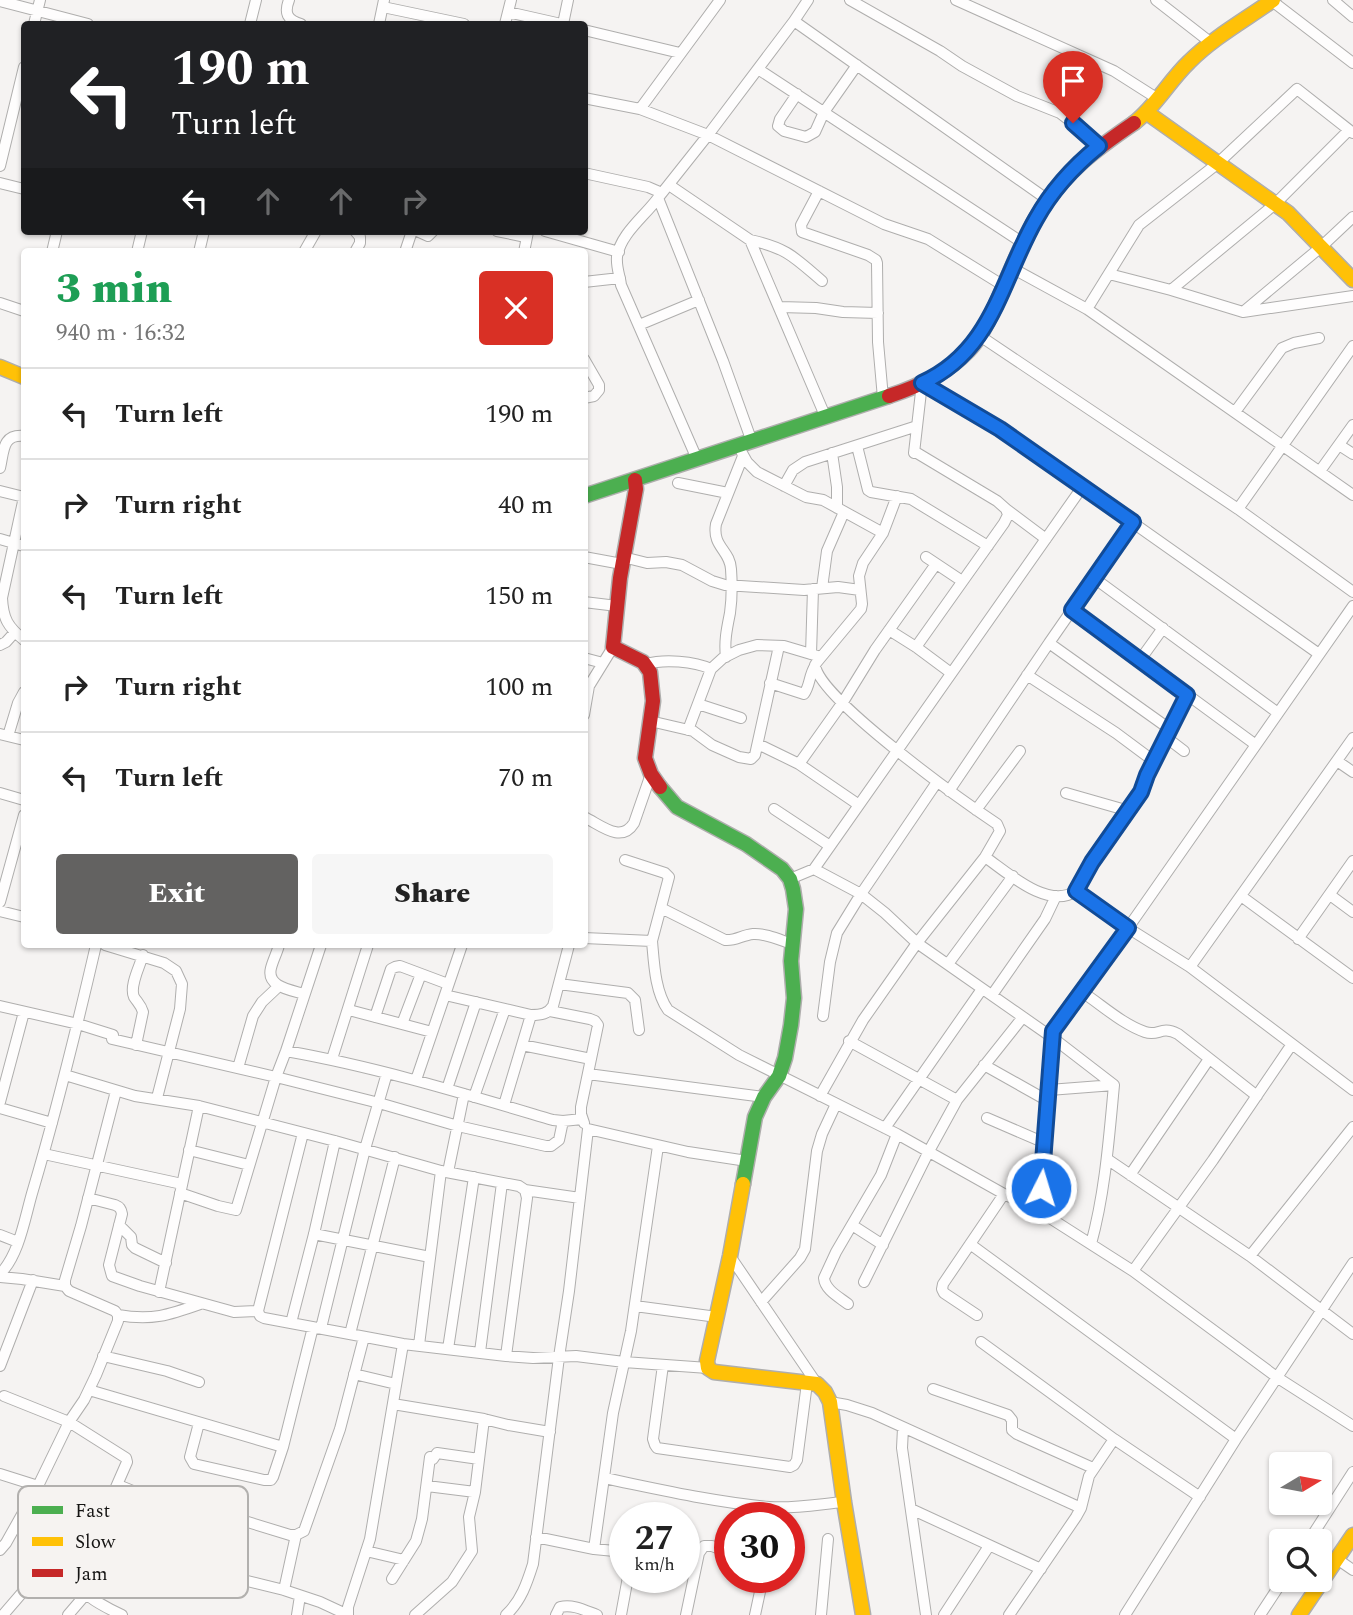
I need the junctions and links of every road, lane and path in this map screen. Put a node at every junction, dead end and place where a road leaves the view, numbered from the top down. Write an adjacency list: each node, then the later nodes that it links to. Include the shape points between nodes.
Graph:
1 (256, 0): 18 (street)
2 (289, 0): 19 (street, via 286,14)
3 (512, 0): 15 (street)
4 (568, 0): 24 (street)
5 (720, 0): 28 (street)
6 (808, 0): 25 (street)
7 (850, 0): 41 (street, via 1017,96 1060,113)
8 (956, 0): 34 (street, via 1114,71)
9 (1272, 0): 27 (street); 29 (street)
10 (1333, 0): 16 (street)
11 (0, 1): 14 (street)
12 (1160, 1): 27 (street)
13 (384, 4): 20 (street); 21 (street)
14 (38, 5): 17 (street)
15 (508, 12): 22 (street); 23 (street)
16 (1353, 17)
17 (80, 21)
18 (251, 21)
19 (294, 21)
20 (380, 21)
21 (452, 21)
22 (506, 21)
23 (548, 21)
24 (563, 21)
25 (794, 21): 30 (street); 31 (street)
26 (588, 31): 28 (street)
27 (1210, 42): 34 (street)
28 (680, 53): 36 (street)
29 (1353, 63)
30 (857, 65): 37 (street); 49 (street)
31 (758, 69): 33 (street); 40 (street)
32 (21, 89): 43 (street)
33 (797, 94): 37 (street); 37 (street, via 778,123 783,131 810,136)
34 (1158, 99): 38 (street)
35 (588, 100): 36 (street)
36 (640, 109): 40 (street)
37 (824, 112): 54 (street)
38 (1146, 112): 41 (street); 42 (street)
39 (1351, 132): 42 (street, via 1297,89); 50 (street)
40 (708, 135): 47 (street); 48 (street)
41 (1099, 146): 49 (street, via 1078,163)
42 (1217, 164): 50 (street); 58 (street, via 1139,225)
43 (0, 166)
44 (588, 174): 48 (street)
45 (0, 183): 46 (street)
46 (21, 188)
47 (819, 191): 63 (street, via 884,224 928,239); 72 (street, via 801,231 876,260)
48 (663, 192): 53 (street); 56 (street, via 630,231); 66 (street)
49 (1048, 200): 54 (street)
50 (1275, 204): 55 (street); 64 (street)
51 (1353, 217): 55 (street)
52 (559, 235): 56 (street)
53 (750, 240): 61 (street, via 788,252); 68 (street)
54 (1023, 243): 57 (street)
55 (1321, 247): 60 (street); 71 (street)
56 (619, 252): 59 (street)
57 (1012, 268): 63 (street); 69 (street)
58 (1109, 274): 64 (street); 69 (street)
59 (620, 278): 62 (street); 73 (street)
60 (1353, 280)
61 (822, 281)
62 (588, 282)
63 (1004, 286): 74 (street)
64 (1171, 289): 71 (street)
65 (1353, 296): 71 (street)
66 (699, 300): 73 (street); 91 (street, via 723,361)
67 (0, 303): 70 (street)
68 (780, 307): 72 (street); 84 (street)
69 (1087, 309): 83 (street)
70 (21, 310)
71 (1243, 312)
72 (878, 313): 82 (street)
73 (639, 325): 94 (street)
74 (980, 335): 80 (street, via 966,353); 108 (street)
75 (1319, 338): 83 (street, via 1282,348)
76 (1353, 346): 90 (street)
77 (588, 366): 81 (street, via 599,385 594,396)
78 (0, 368): 79 (street)
79 (21, 376)
80 (922, 383): 82 (street); 100 (street); 107 (street, via 916,453)
81 (588, 397)
82 (883, 398): 84 (street)
83 (1235, 412): 90 (street)
84 (826, 418): 91 (street)
85 (1353, 425): 88 (street)
86 (914, 427): 89 (street)
87 (21, 436): 95 (street, via 15,435 5,445)
88 (1339, 445): 93 (street); 96 (street)
89 (857, 446): 92 (street); 106 (street, via 868,490)
90 (1283, 446): 96 (street); 108 (street)
91 (745, 448): 94 (street); 99 (street, via 757,472); 102 (street)
92 (832, 453): 99 (street, via 800,464); 110 (street)
93 (1353, 454)
94 (697, 459): 97 (street)
95 (0, 468)
96 (1320, 471): 104 (street)
97 (635, 480): 103 (street); 120 (street)
98 (678, 484): 102 (street)
99 (784, 486): 110 (street)
100 (1083, 486): 111 (street); 113 (street)
101 (0, 491): 105 (street)
102 (728, 493): 124 (street, via 715,530 730,564)
103 (588, 495)
104 (1353, 495)
105 (21, 496)
106 (897, 496): 112 (street); 117 (street, via 917,502)
107 (1006, 509): 113 (street); 117 (street, via 1007,517)
108 (1238, 509): 127 (street)
109 (21, 510): 115 (street)
110 (841, 510): 112 (street); 125 (street)
111 (1133, 522): 122 (street); 141 (street)
112 (883, 533): 126 (street, via 863,563)
113 (1046, 538): 149 (street)
114 (0, 539): 115 (street)
115 (13, 543): 116 (street); 134 (street, via 2,598 7,624)
116 (21, 545)
117 (988, 546): 123 (street)
118 (588, 556): 120 (street)
119 (926, 557): 121 (street)
120 (623, 560): 124 (street, via 682,565); 129 (street)
121 (936, 564): 123 (street); 133 (street)
122 (1094, 578): 131 (street); 132 (street)
123 (962, 581): 140 (street)
124 (731, 586): 125 (street); 142 (street)
125 (818, 589): 126 (street); 144 (street)
126 (860, 590): 144 (street, via 861,609)
127 (1353, 592)
128 (588, 602): 129 (street)
129 (617, 606): 139 (street)
130 (1353, 606): 141 (street)
131 (1072, 610): 136 (street); 145 (street)
132 (1163, 628): 145 (street); 157 (street)
133 (889, 631): 140 (street); 155 (street)
134 (15, 632): 135 (street); 137 (street)
135 (21, 637)
136 (1049, 643): 150 (street); 161 (street)
137 (0, 645)
138 (779, 646): 142 (street, via 757,645); 144 (street); 151 (street)
139 (613, 647): 146 (street); 147 (street)
140 (916, 647): 149 (street)
141 (1320, 654): 157 (street)
142 (726, 657): 148 (street)
143 (588, 659): 146 (street)
144 (816, 659): 151 (street, via 804,694); 155 (street, via 817,675)
145 (1140, 660): 153 (street)
146 (603, 663): 152 (street)
147 (646, 664): 148 (street, via 666,661); 159 (street, via 653,701)
148 (711, 669): 156 (street)
149 (951, 673): 167 (street)
150 (1027, 675): 171 (street); 176 (street)
151 (770, 683): 165 (street)
152 (588, 692)
153 (1187, 695): 161 (street); 166 (street)
154 (21, 698): 162 (street)
155 (843, 702): 167 (street); 172 (street)
156 (698, 704): 158 (street); 160 (street)
157 (1278, 713): 166 (street)
158 (741, 718)
159 (649, 721): 160 (street); 174 (street, via 645,758)
160 (688, 730): 165 (street, via 743,758 753,757)
161 (1169, 734): 169 (street); 171 (street)
162 (4, 735): 164 (street)
163 (1353, 738): 170 (street)
164 (21, 739)
165 (758, 744): 172 (street)
166 (1256, 745): 203 (street)
167 (897, 751): 175 (street); 180 (street)
168 (1020, 751): 182 (street)
169 (1184, 751)
170 (1336, 761): 173 (street); 196 (street)
171 (1154, 762): 183 (street)
172 (800, 764): 180 (street)
173 (1353, 772)
174 (651, 774): 184 (street, via 630,830 617,834); 192 (street, via 677,807 746,844)
175 (937, 782): 176 (street); 194 (street)
176 (949, 791): 182 (street)
177 (0, 793): 179 (street)
178 (1066, 793): 183 (street)
179 (21, 799)
180 (859, 805): 186 (street)
181 (774, 809): 186 (street)
182 (976, 810): 187 (street, via 1000,831)
183 (1129, 811): 193 (street)
184 (588, 819)
185 (21, 826): 198 (street)
186 (830, 846): 190 (street)
187 (985, 857): 191 (street); 207 (street)
188 (625, 860): 199 (street, via 668,874)
189 (1353, 861): 195 (street)
190 (814, 869): 192 (street); 194 (street)
191 (1013, 876): 197 (street); 217 (street)
192 (790, 879): 208 (street, via 796,909)
193 (1076, 891): 197 (street); 203 (street)
194 (861, 894): 207 (street); 236 (street, via 834,944)
195 (1330, 895): 201 (street); 205 (street)
196 (1241, 896): 205 (street); 218 (street)
197 (1056, 897): 228 (street)
198 (0, 902)
199 (661, 908): 206 (street); 208 (street, via 725,940 757,934)
200 (0, 911): 202 (street)
201 (1353, 912)
202 (21, 916)
203 (1128, 928): 218 (street); 225 (street)
204 (588, 938): 206 (street)
205 (1298, 939): 220 (street)
206 (652, 941): 258 (street, via 662,1002 668,1010)
207 (918, 943): 217 (street); 244 (street)
208 (792, 944): 258 (street, via 794,999)
209 (95, 948): 239 (street)
210 (116, 948): 216 (street)
211 (278, 948): 223 (street, via 270,970)
212 (317, 948): 226 (street)
213 (367, 948): 232 (street)
214 (461, 948): 221 (street)
215 (568, 948): 222 (street)
216 (143, 955): 246 (street, via 133,991 143,1012); 249 (street, via 176,971 182,984)
217 (948, 964): 224 (street)
218 (1190, 967): 245 (street)
219 (421, 974): 221 (street); 237 (street, via 400,966 391,969); 240 (street)
220 (1353, 978)
221 (448, 984): 227 (street)
222 (559, 984): 233 (street); 241 (street, via 628,993 635,1000)
223 (279, 986): 226 (street); 254 (street, via 253,1016)
224 (982, 989): 228 (street); 261 (street)
225 (1082, 992): 243 (street, via 1053,1031); 252 (street, via 1149,1034 1166,1030 1178,1034)
226 (304, 995): 248 (street)
227 (444, 995): 229 (street); 242 (street)
228 (992, 995): 238 (street)
229 (475, 1002): 231 (street); 263 (street)
230 (0, 1006): 234 (street)
231 (505, 1009): 235 (street); 266 (street)
232 (349, 1010): 237 (street); 250 (street)
233 (550, 1011): 235 (street); 251 (street, via 595,1021 598,1030)
234 (24, 1012): 239 (street); 273 (street)
235 (531, 1015): 247 (street)
236 (823, 1016)
237 (375, 1017): 240 (street)
238 (1023, 1017): 243 (street); 253 (street)
239 (78, 1024): 246 (street); 256 (street)
240 (402, 1024): 242 (street)
241 (639, 1030)
242 (432, 1032): 260 (street)
243 (1053, 1038): 262 (street); 268 (street)
244 (849, 1041): 261 (street); 267 (street)
245 (1293, 1044): 264 (street); 269 (street)
246 (136, 1045): 249 (street)
247 (522, 1045): 251 (street); 276 (street)
248 (286, 1051): 250 (street); 259 (street)
249 (168, 1052): 254 (street); 271 (street)
250 (332, 1059): 255 (street)
251 (592, 1059): 257 (street)
252 (1209, 1059): 269 (street); 303 (street)
253 (984, 1065): 268 (street); 272 (street)
254 (238, 1068): 259 (street)
255 (387, 1073): 260 (street); 274 (street)
256 (65, 1074): 265 (street); 282 (street)
257 (588, 1074): 270 (street); 280 (street)
258 (779, 1076): 267 (street); 270 (street)
259 (276, 1077): 274 (street); 283 (street)
260 (416, 1080): 263 (street)
261 (918, 1080): 272 (street); 286 (street)
262 (1114, 1085): 268 (street); 298 (street)
263 (447, 1089): 266 (street)
264 (1353, 1090)
265 (116, 1091): 271 (street); 301 (street)
266 (469, 1096): 276 (street); 284 (street)
267 (820, 1096): 275 (street)
268 (1049, 1096): 291 (street)
269 (1257, 1096): 311 (street)
270 (764, 1097): 299 (street, via 755,1117)
271 (157, 1098): 277 (street)
272 (957, 1100): 295 (street)
273 (0, 1102)
274 (379, 1103): 284 (street); 293 (street)
275 (836, 1104): 286 (street); 334 (street, via 817,1151 805,1249)
276 (503, 1105): 281 (street)
277 (199, 1106): 283 (street); 294 (street)
278 (0, 1108): 282 (street)
279 (987, 1118): 291 (street)
280 (582, 1119): 281 (street); 287 (street)
281 (564, 1121): 284 (street, via 559,1140 551,1146)
282 (52, 1122): 296 (street)
283 (262, 1122): 288 (street); 300 (street)
284 (458, 1126): 302 (street)
285 (1353, 1126): 324 (street)
286 (885, 1128): 289 (street)
287 (588, 1129): 292 (street); 310 (street)
288 (303, 1133): 290 (street); 339 (street)
289 (897, 1134): 295 (street); 314 (street, via 881,1175)
290 (335, 1141): 293 (street); 315 (street)
291 (1045, 1143): 312 (street)
292 (658, 1146): 299 (street); 337 (street)
293 (365, 1149): 297 (street); 317 (street)
294 (189, 1150): 300 (street); 306 (street)
295 (929, 1152): 308 (street); 322 (street)
296 (44, 1154): 301 (street); 318 (street)
297 (395, 1157): 302 (street); 321 (street)
298 (1107, 1159): 303 (street); 320 (street)
299 (747, 1161): 323 (street)
300 (249, 1165): 306 (street, via 236,1210)
301 (97, 1167): 306 (street); 309 (street)
302 (445, 1172): 304 (street); 325 (street)
303 (1130, 1175): 311 (street)
304 (474, 1177): 305 (street); 351 (street)
305 (502, 1183): 307 (street); 352 (street)
306 (181, 1189): 326 (street)
307 (525, 1190): 310 (street); 354 (street)
308 (1004, 1194): 312 (street); 319 (street)
309 (88, 1198): 313 (street, via 120,1207); 332 (street)
310 (580, 1198): 355 (street)
311 (1178, 1208): 324 (street); 328 (street)
312 (1039, 1211): 320 (street)
313 (119, 1225): 326 (street, via 135,1248); 333 (street, via 109,1265 112,1276)
314 (852, 1226): 322 (street); 336 (street, via 824,1278 829,1290)
315 (314, 1234): 317 (street); 343 (street)
316 (0, 1235): 318 (street)
317 (342, 1239): 321 (street); 344 (street)
318 (18, 1242): 329 (street)
319 (970, 1244): 341 (street, via 942,1289); 377 (street)
320 (1091, 1244): 328 (street)
321 (372, 1245): 325 (street); 345 (street)
322 (883, 1245): 331 (street)
323 (730, 1256): 334 (street); 342 (street)
324 (1250, 1256): 338 (street)
325 (430, 1257): 350 (street)
326 (166, 1263): 333 (street)
327 (1353, 1263): 338 (street)
328 (1133, 1271): 361 (street)
329 (0, 1275): 330 (street)
330 (33, 1280): 332 (street); 358 (street)
331 (864, 1282)
332 (65, 1286): 340 (street)
333 (159, 1292): 335 (street)
334 (761, 1302): 364 (street)
335 (200, 1304): 339 (street, via 234,1312); 340 (street, via 148,1318)
336 (848, 1304)
337 (635, 1306): 342 (street); 356 (street)
338 (1321, 1309): 346 (street); 361 (street)
339 (258, 1311): 343 (street, via 264,1318)
340 (118, 1315): 353 (street)
341 (977, 1315)
342 (717, 1317): 359 (street)
343 (291, 1323): 344 (street)
344 (317, 1328): 345 (street); 378 (street)
345 (350, 1334): 347 (street)
346 (1353, 1334)
347 (364, 1337): 349 (street); 360 (street)
348 (981, 1342): 376 (street)
349 (403, 1344): 350 (street); 363 (street)
350 (419, 1345): 351 (street)
351 (448, 1349): 352 (street)
352 (481, 1352): 354 (street)
353 (103, 1356): 362 (street); 366 (street)
354 (506, 1356): 355 (street)
355 (559, 1356): 356 (street); 375 (street)
356 (624, 1362): 357 (street); 383 (street)
357 (663, 1365): 359 (street); 364 (street, via 653,1439 657,1448 790,1467 797,1461)
358 (0, 1366)
359 (708, 1368): 364 (street)
360 (354, 1374): 363 (street); 397 (street, via 312,1513 304,1531)
361 (1278, 1378): 373 (street); 377 (street)
362 (199, 1382)
363 (396, 1384): 369 (street)
364 (812, 1384): 368 (street, via 825,1392)
365 (933, 1389): 380 (street, via 1008,1415 1017,1434)
366 (89, 1390): 371 (street); 372 (street)
367 (4, 1396): 371 (street)
368 (830, 1402): 374 (street, via 872,1413); 390 (street)
369 (393, 1404): 370 (street); 406 (street)
370 (484, 1419): 375 (street); 379 (street)
371 (69, 1422): 384 (street, via 126,1458); 385 (street)
372 (199, 1423): 378 (street); 378 (street, via 190,1457 194,1464 271,1480)
373 (1353, 1426)
374 (902, 1428): 391 (street); 393 (street)
375 (550, 1432): 399 (street)
376 (1114, 1439): 380 (street); 388 (street)
377 (1236, 1439): 388 (street)
378 (283, 1447)
379 (479, 1460): 386 (street, via 437,1453 430,1457); 387 (street)
380 (1093, 1468): 391 (street)
381 (1353, 1472): 396 (street)
382 (0, 1474): 385 (street)
383 (604, 1478): 389 (street); 403 (street)
384 (118, 1485)
385 (38, 1486)
386 (427, 1486): 387 (street); 408 (street, via 416,1541)
387 (475, 1492): 426 (street, via 469,1517 472,1551 452,1582)
388 (1200, 1497): 438 (street)
389 (732, 1502)
390 (844, 1502): 392 (street); 434 (street)
391 (1081, 1508): 409 (street)
392 (805, 1509)
393 (911, 1509): 401 (street); 435 (street)
394 (18, 1522): 404 (street)
395 (248, 1522): 397 (street)
396 (1316, 1529)
397 (296, 1535): 413 (street)
398 (1353, 1535): 407 (street)
399 (536, 1537): 403 (street); 427 (street, via 526,1587)
400 (828, 1539): 433 (street)
401 (989, 1546): 409 (street); 436 (street)
402 (714, 1547): 431 (street, via 704,1546 699,1553)
403 (594, 1549): 405 (street)
404 (0, 1550)
405 (609, 1550)
406 (366, 1551): 408 (street); 425 (street)
407 (1337, 1559): 410 (street); 440 (street)
408 (404, 1560): 411 (street)
409 (1041, 1569): 437 (street)
410 (1353, 1570)
411 (392, 1579)
412 (248, 1581): 413 (street)
413 (284, 1590): 417 (street)
414 (1275, 1592): 439 (street)
415 (625, 1593): 430 (street)
416 (760, 1593): 432 (street)
417 (300, 1596): 424 (street); 425 (street)
418 (18, 1597): 421 (street)
419 (83, 1598): 422 (street)
420 (93, 1598): 423 (street)
421 (4, 1613)
422 (68, 1615)
423 (122, 1615)
424 (297, 1615)
425 (348, 1615)
426 (415, 1615)
427 (506, 1615)
428 (556, 1615): 429 (street, via 560,1607 573,1606)
429 (597, 1615)
430 (621, 1615)
431 (686, 1615)
432 (755, 1615)
433 (821, 1615)
434 (863, 1615)
435 (926, 1615)
436 (944, 1615)
437 (1009, 1615)
438 (1125, 1615)
439 (1261, 1615)
440 (1299, 1615)

